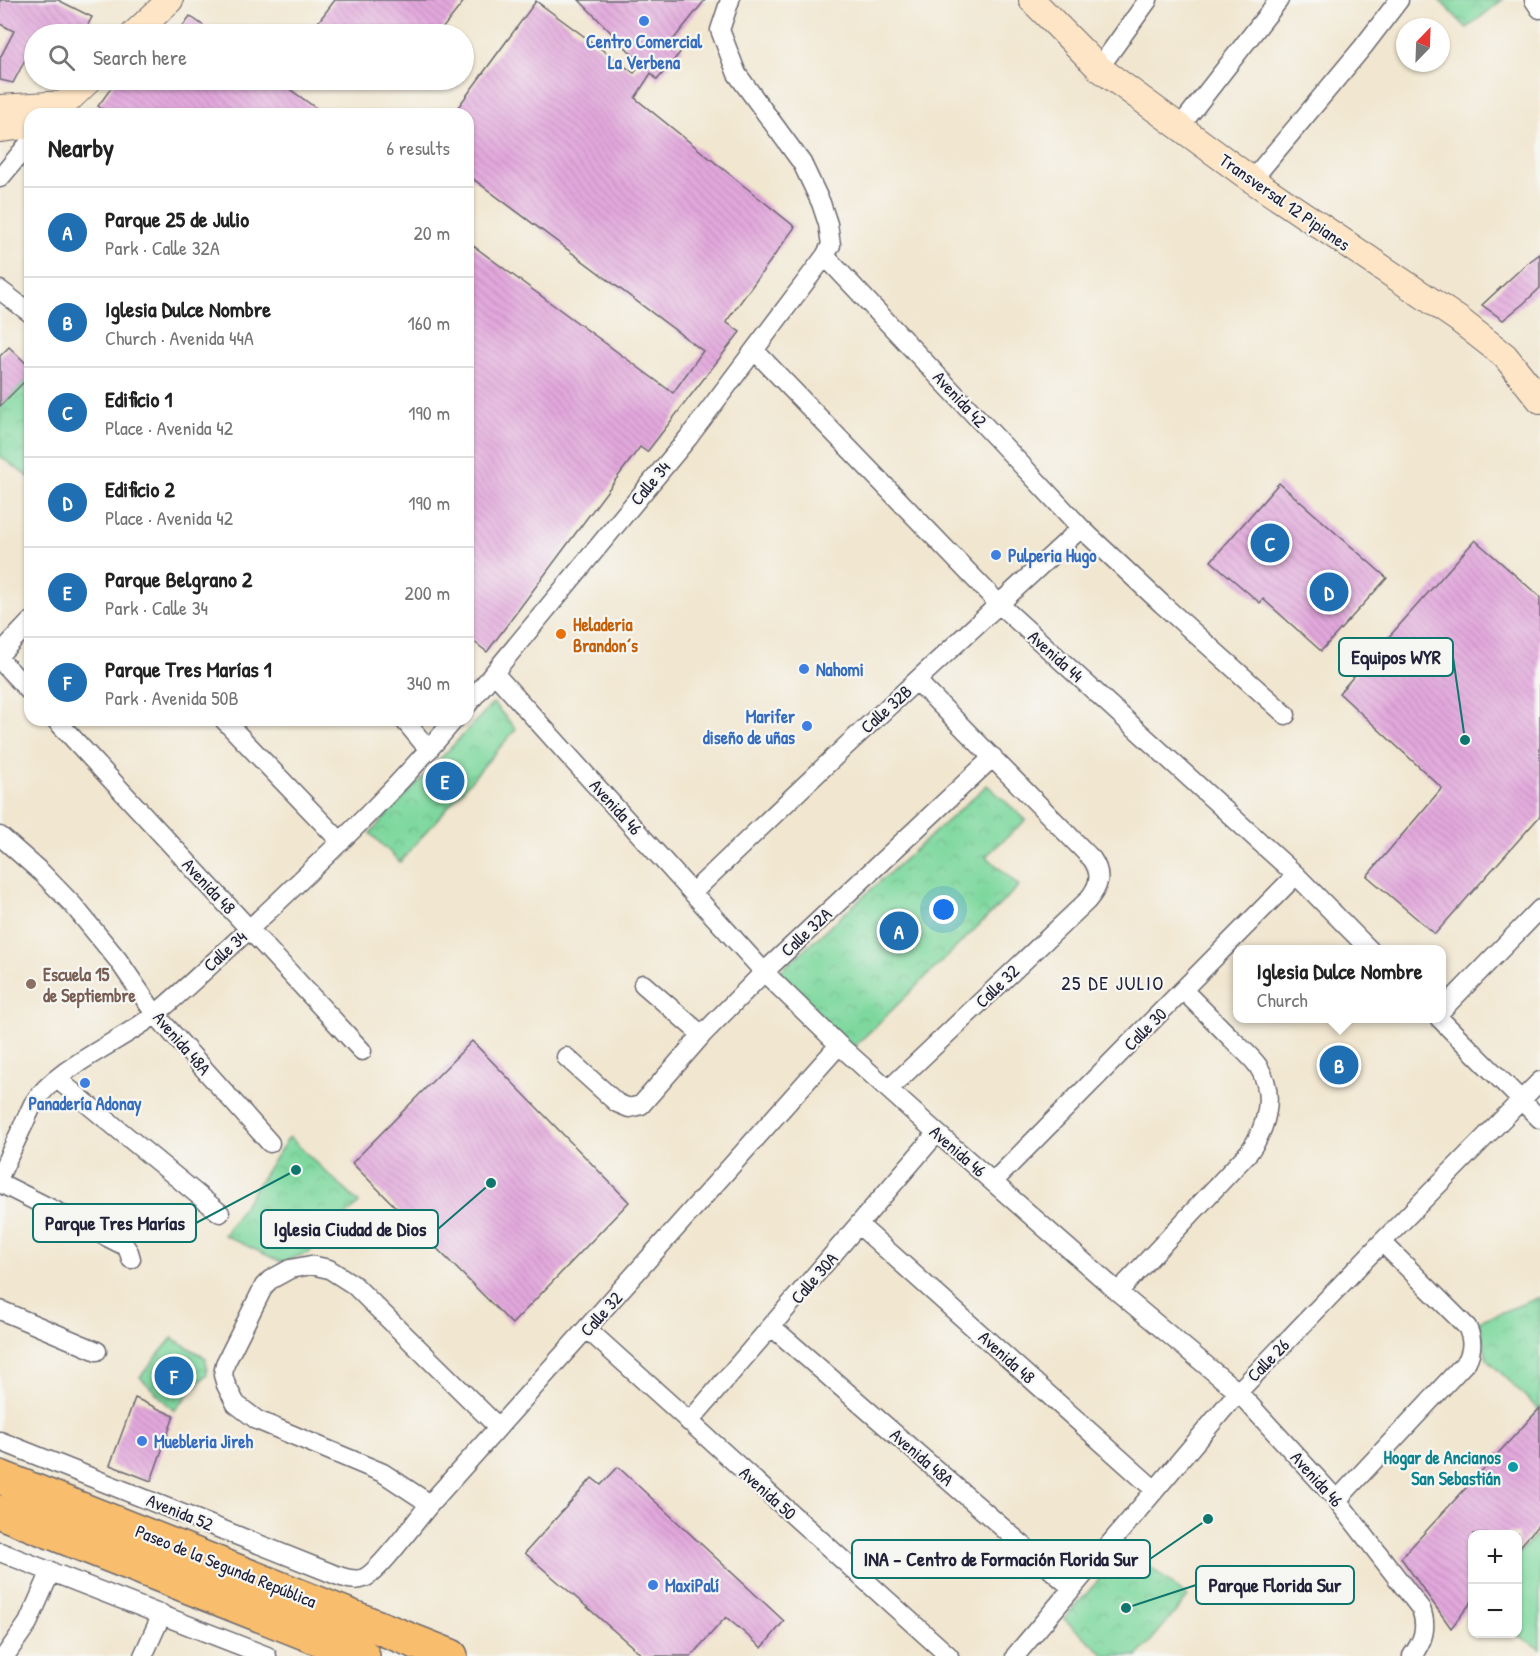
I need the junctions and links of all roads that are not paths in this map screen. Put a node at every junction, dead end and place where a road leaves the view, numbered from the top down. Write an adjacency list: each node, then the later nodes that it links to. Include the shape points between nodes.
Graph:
1 (170, 0): 9 (street)
2 (729, 0): 21 (street, via 720,30 737,74 802,163 812,183 828,224 831,245)
3 (1032, 0): 10 (street, Transversal 12 Pipianes)
4 (1148, 0): 10 (street)
5 (1279, 0): 16 (street)
6 (1399, 0): 20 (street)
7 (1534, 0): 8 (street)
8 (1540, 9)
9 (145, 24)
10 (1099, 68): 16 (street, Transversal 12 Pipianes)
11 (78, 90): 13 (street)
12 (0, 108): 14 (street)
13 (59, 108)
14 (24, 109)
15 (24, 126): 17 (street)
16 (1179, 128): 20 (street, Transversal 12 Pipianes)
17 (0, 129)
18 (24, 149): 19 (street)
19 (0, 178)
20 (1252, 180): 25 (street, Transversal 12 Pipianes, via 1458,319 1505,356)
21 (825, 256): 24 (street, Calle 34); 26 (street, Avenida 42)
22 (0, 290): 23 (street)
23 (24, 308)
24 (755, 351): 27 (street, Avenida 44); 31 (street, Calle 34)
25 (1540, 400)
26 (1081, 528): 27 (street, Calle 32B); 35 (street, Avenida 42)
27 (999, 604): 32 (street, Calle 32B); 44 (street, Avenida 44)
28 (24, 628): 29 (street)
29 (0, 654)
30 (0, 660): 33 (street)
31 (494, 673): 34 (street, Calle 34); 45 (street, Avenida 46)
32 (917, 681): 41 (street); 45 (street, Calle 32B)
33 (24, 686)
34 (474, 697)
35 (1286, 715)
36 (62, 726): 47 (street, Avenida 48)
37 (230, 726): 43 (street)
38 (409, 726): 40 (street)
39 (449, 726): 40 (street, Calle 34)
40 (429, 750): 43 (street, Calle 34)
41 (993, 757): 49 (street, Calle 32A); 61 (street, Calle 32, via 1092,859 1098,869 1096,889)
42 (0, 836): 53 (street, Avenida 48A, via 73,905)
43 (340, 842): 47 (street, Calle 34)
44 (1296, 875): 48 (street, Avenida 44); 51 (street, Calle 30)
45 (693, 892): 49 (street, Avenida 46)
46 (1540, 909): 52 (street)
47 (249, 929): 53 (street, Calle 34); 57 (street, Avenida 48)
48 (1365, 945)
49 (764, 972): 55 (street, Calle 32A); 56 (street, Avenida 46)
50 (643, 984): 55 (street)
51 (1184, 991): 67 (street, Calle 30); 73 (street, via 1257,1064 1267,1087 1267,1112 1250,1152)
52 (1446, 1006)
53 (155, 1014): 59 (street, Calle 34); 65 (street, Avenida 48A)
54 (1444, 1023): 62 (street)
55 (702, 1035): 58 (street, Calle 32A, via 641,1105 633,1108 625,1108 610,1098)
56 (839, 1045): 61 (street, Avenida 46); 76 (street, Calle 32)
57 (362, 1051)
58 (566, 1057)
59 (57, 1079): 66 (street, Calle 34, via 33,1104); 69 (street)
60 (1540, 1081): 62 (street, Calle 26)
61 (889, 1089): 64 (street, Avenida 46)
62 (1520, 1100): 63 (street); 71 (street, Calle 26)
63 (1540, 1119)
64 (937, 1133): 67 (street, Avenida 46); 70 (street, Calle 30A)
65 (270, 1143)
66 (0, 1175)
67 (993, 1182): 73 (street, Avenida 46)
68 (0, 1183): 72 (street, via 125,1246)
69 (220, 1213)
70 (859, 1225): 75 (street, Calle 30A); 83 (street, Avenida 48)
71 (1382, 1242): 78 (street, Calle 26); 84 (street, via 1467,1327 1472,1343 1467,1361)
72 (131, 1259)
73 (1118, 1292): 78 (street, Avenida 46)
74 (0, 1310): 77 (street)
75 (772, 1327): 79 (street, Calle 30A); 90 (street, Avenida 48A)
76 (587, 1329): 79 (street, Avenida 50); 80 (street, Calle 32)
77 (97, 1351)
78 (1238, 1392): 83 (street, Calle 26); 84 (street, Avenida 46)
79 (689, 1422): 97 (street, Avenida 50)
80 (498, 1428): 85 (street, Calle 32); 85 (street, via 354,1285 330,1269 303,1266 283,1272 264,1286 225,1364 223,1375 236,1404 257,1420 383,1473)
81 (0, 1441): 89 (street, Avenida 52, via 336,1575)
82 (0, 1476): 96 (highway, Paseo de la Segunda República)
83 (1155, 1490): 90 (street, Calle 26)
84 (1336, 1500): 99 (street, Avenida 46, via 1418,1606 1425,1623 1422,1643)
85 (430, 1504): 89 (street, Calle 32, via 371,1574)
86 (0, 1512): 95 (highway, Paseo de la Segunda República)
87 (0, 1552): 88 (street)
88 (51, 1571): 91 (street); 92 (street, via 28,1623)
89 (360, 1579)
90 (1071, 1588): 98 (street, Calle 26)
91 (162, 1614): 93 (street); 94 (street)
92 (5, 1656)
93 (143, 1656)
94 (267, 1656)
95 (363, 1656)
96 (451, 1656)
97 (949, 1656)
98 (1015, 1656)
99 (1412, 1656)

